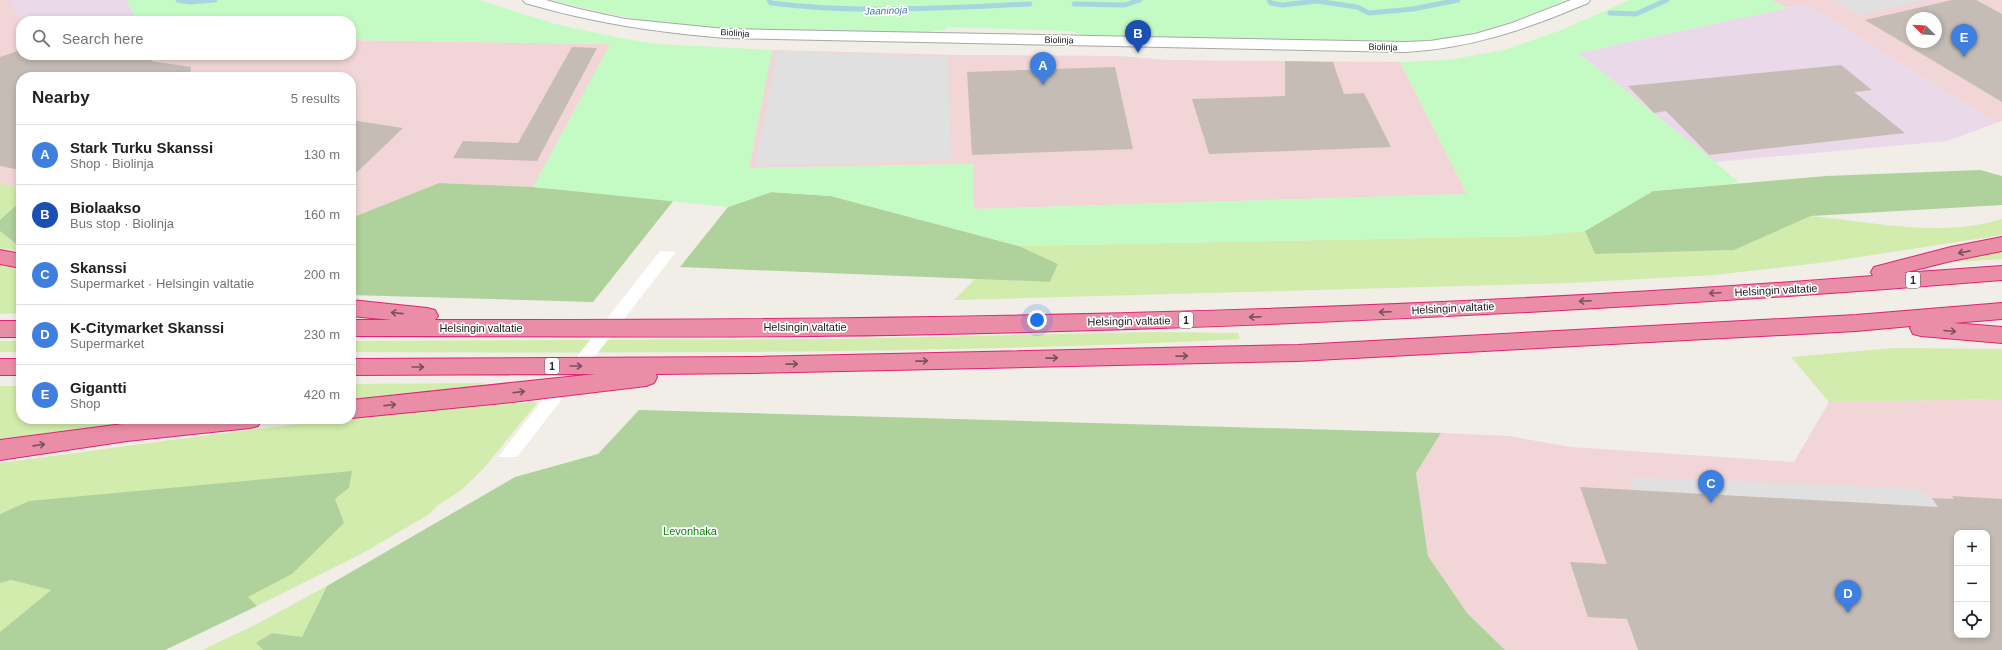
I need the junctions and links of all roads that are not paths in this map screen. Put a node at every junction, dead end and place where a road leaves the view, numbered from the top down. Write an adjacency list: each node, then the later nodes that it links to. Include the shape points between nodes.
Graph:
1 (530, 0): 2 (street, Biolinja, via 655,28 769,35 1405,47 1444,45 1498,34)
2 (1583, 0)
3 (2002, 244): 7 (highway, one-way to 7, via 1951,254)
4 (0, 257): 5 (highway)
5 (16, 261)
6 (2002, 273): 7 (highway, Helsingin valtatie / 1)
7 (1823, 287): 12 (highway, Helsingin valtatie / 1, one-way to 12, via 1430,310 1172,320 886,327)
8 (356, 309): 12 (highway, one-way to 8)
9 (2002, 311): 10 (highway, 1)
10 (1856, 323): 15 (highway, one-way to 15); 16 (highway, 1, one-way to 10, via 1298,353)
11 (356, 328): 12 (highway, Helsingin valtatie / 1)
12 (547, 328)
13 (0, 329): 14 (highway)
14 (16, 329)
15 (2002, 335)
16 (753, 365): 19 (highway, 1, one-way to 16); 20 (highway, one-way to 16)
17 (0, 367): 18 (highway)
18 (16, 367)
19 (356, 367)
20 (356, 409)
21 (203, 424): 22 (highway, one-way to 21)
22 (0, 450)

